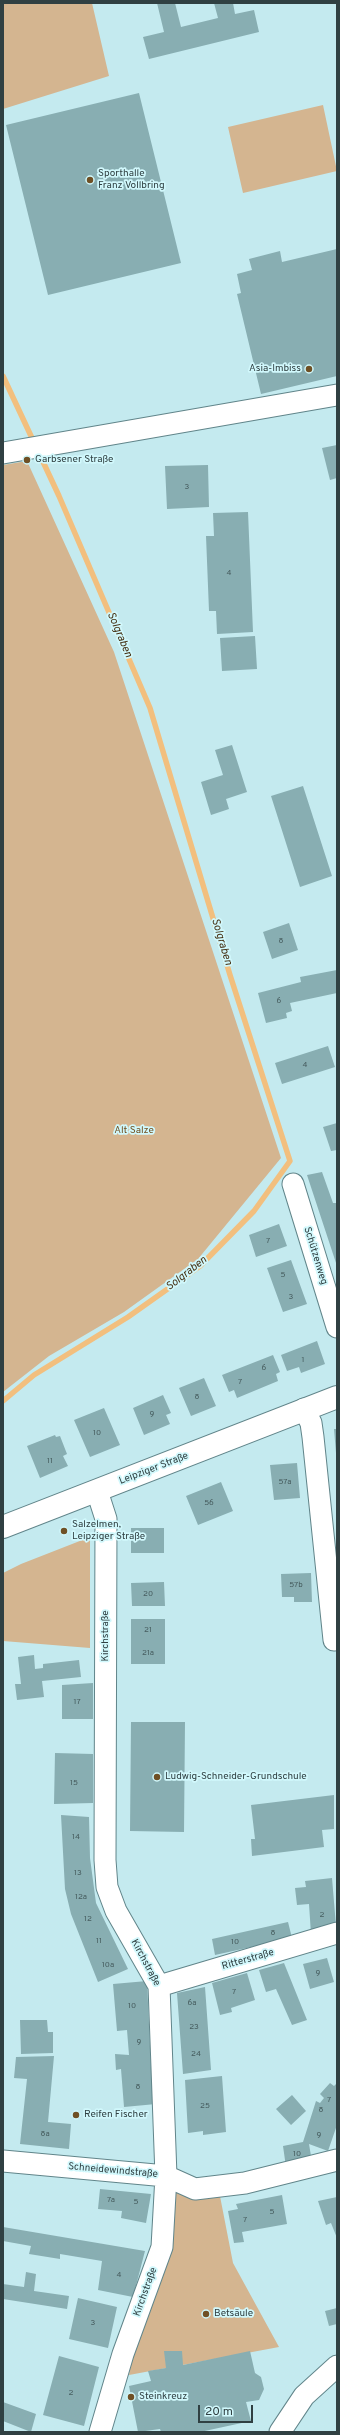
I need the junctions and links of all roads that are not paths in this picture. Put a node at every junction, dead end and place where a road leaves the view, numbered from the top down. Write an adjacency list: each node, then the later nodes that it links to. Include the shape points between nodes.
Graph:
1 (337, 395): 2 (street)
2 (3, 452)
3 (292, 1184): 4 (street, Schützenweg)
4 (337, 1327)
5 (337, 1397): 6 (main road, Leipziger Straße)
6 (304, 1409): 7 (main road, Leipziger Straße); 9 (street, via 311,1424 313,1437)
7 (96, 1491): 8 (main road, Leipziger Straße); 11 (street, Kirchstraße, via 106,1519 107,1887 116,1911)
8 (3, 1528)
9 (334, 1640)
10 (337, 1933): 11 (street, Ritterstraße)
11 (159, 1986): 14 (street, Kirchstraße)
12 (337, 2160): 14 (street, Schneidewindstraße, via 219,2188 196,2189)
13 (3, 2161): 14 (street, Schneidewindstraße)
14 (166, 2176): 17 (street, Kirchstraße, via 162,2247 123,2354)
15 (337, 2366): 16 (street, via 304,2396)
16 (282, 2431)
17 (100, 2432)

